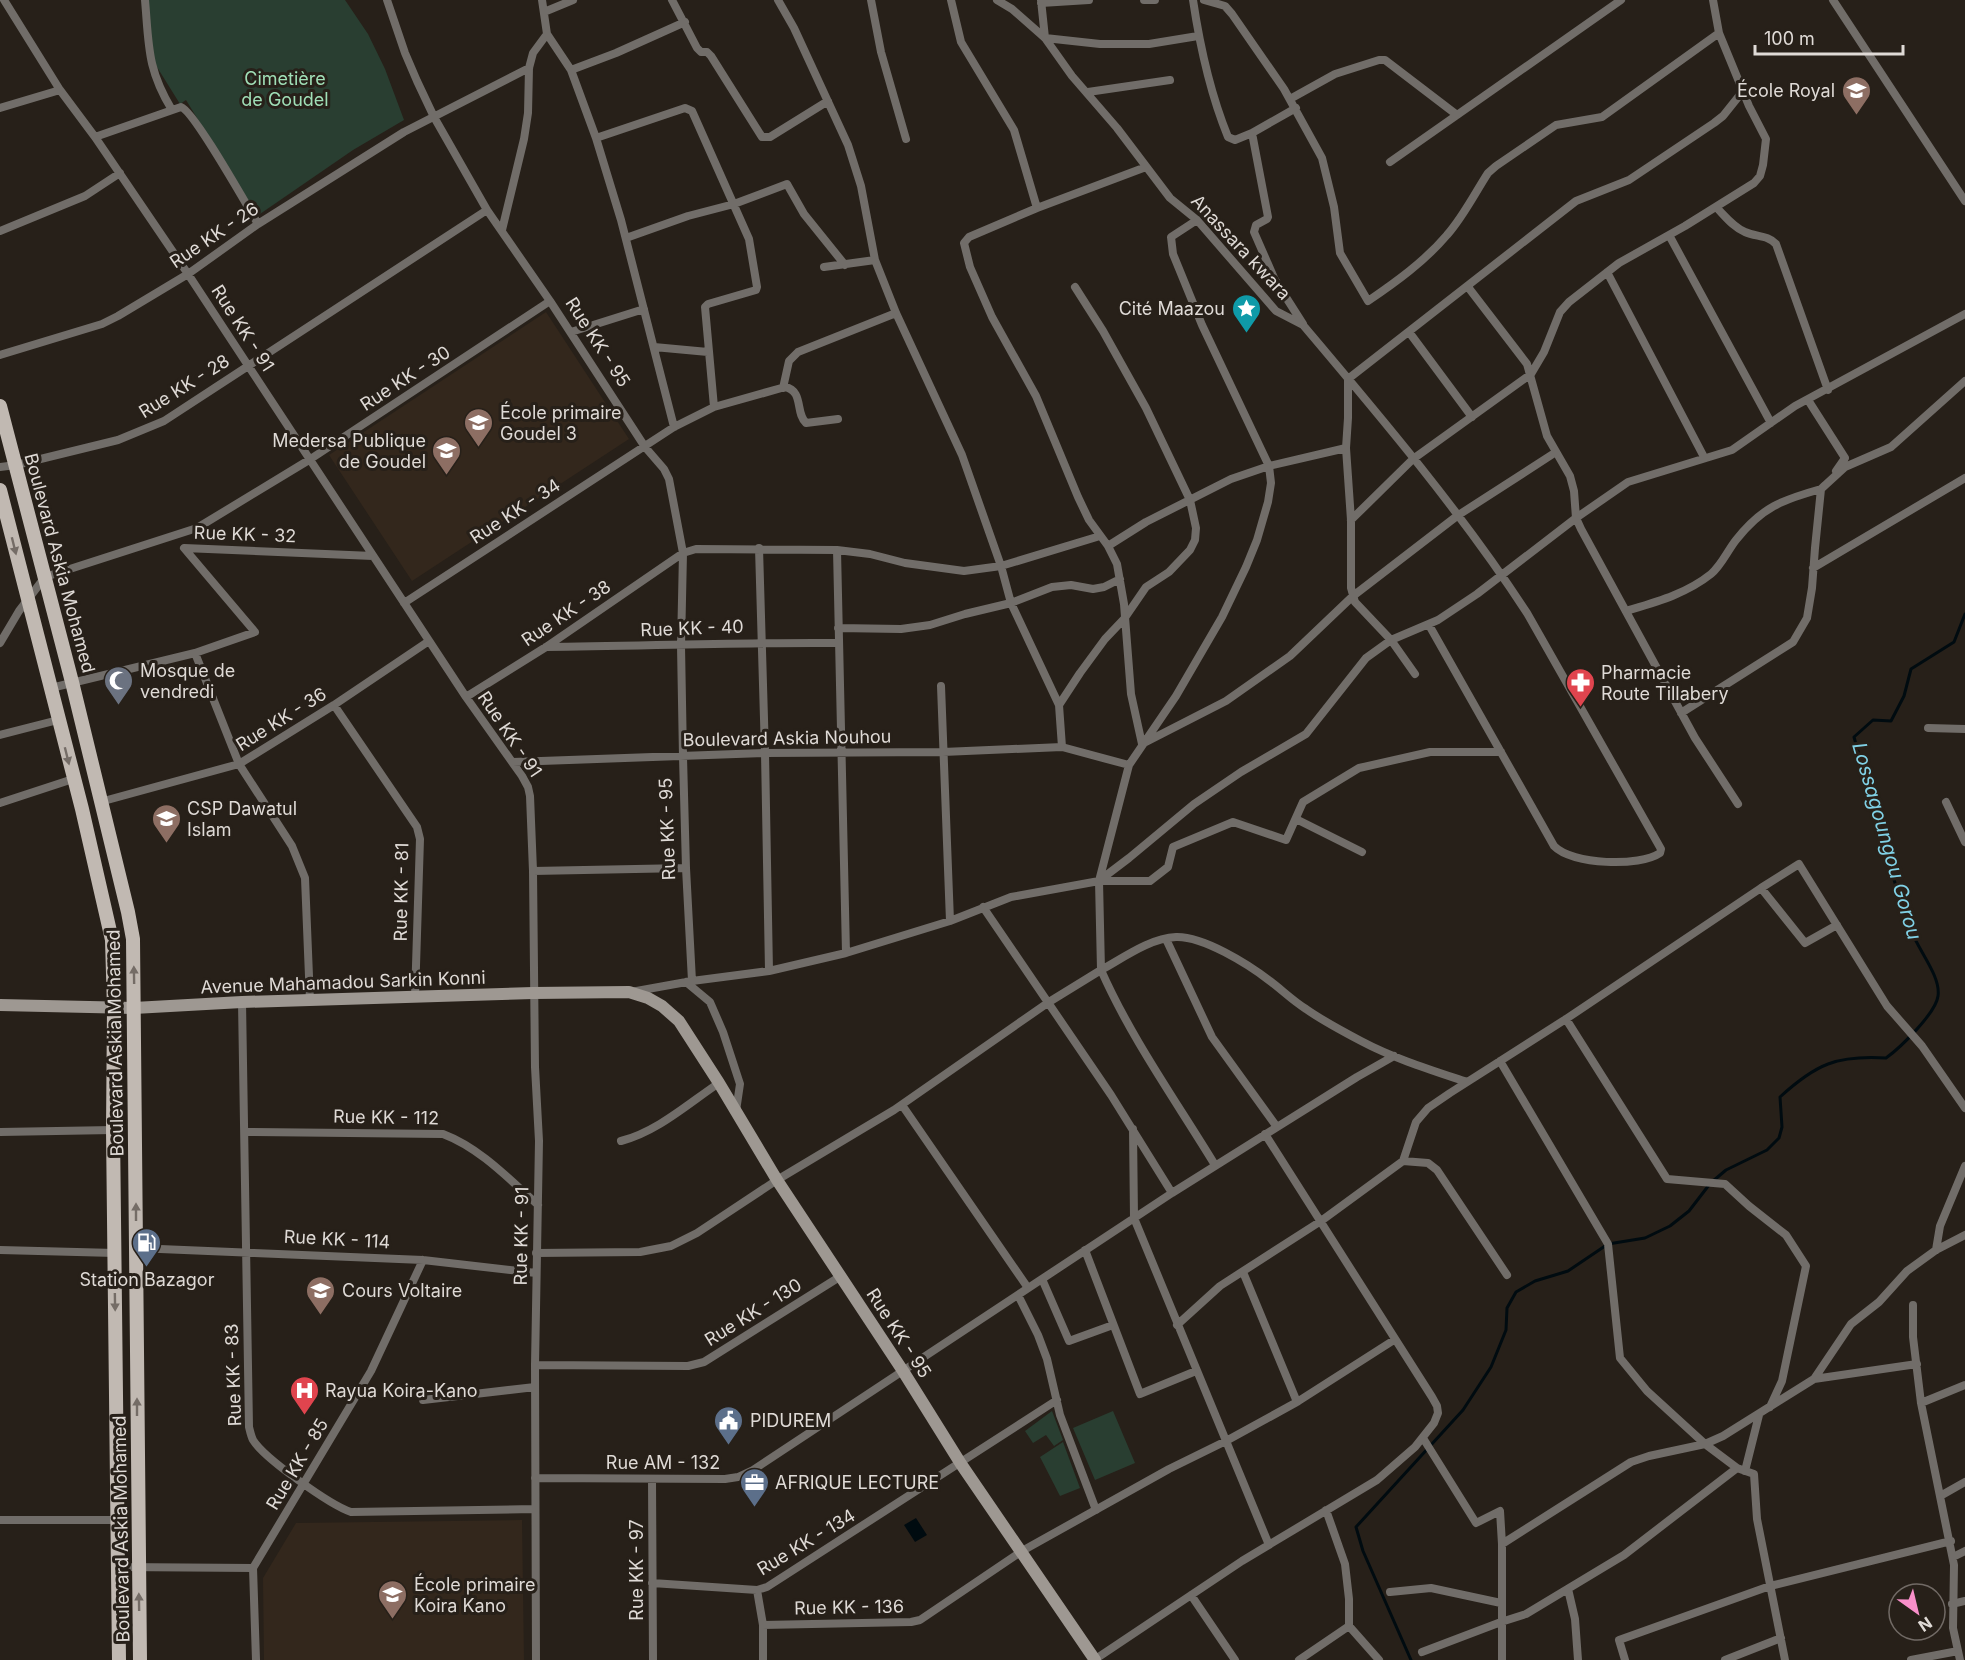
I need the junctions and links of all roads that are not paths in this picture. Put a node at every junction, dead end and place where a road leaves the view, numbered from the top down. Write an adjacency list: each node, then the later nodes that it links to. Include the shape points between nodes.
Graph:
1 (4, 0): 29 (street, Rue KK - 91)
2 (145, 0): 36 (street, via 151,64)
3 (387, 0): 38 (street, Rue KK - 95, via 405,53)
4 (542, 0): 20 (street)
5 (573, 0): 20 (street)
6 (672, 0): 21 (street)
7 (778, 0): 33 (street)
8 (871, 0): 42 (street, via 880,52)
9 (951, 0): 49 (street, via 961,42 1014,130)
10 (997, 0): 25 (street, Anassara kwara)
11 (1089, 0): 19 (street)
12 (1145, 0): 13 (street)
13 (1155, 0)
14 (1193, 0): 24 (street)
15 (1204, 0): 32 (street, via 1225,6 1232,14)
16 (1621, 0): 37 (street)
17 (1713, 0): 22 (street)
18 (1833, 0): 46 (street)
19 (1041, 1): 25 (street)
20 (544, 12): 23 (street)
21 (685, 22): 27 (street); 33 (street, via 697,48 711,56 762,137 770,137)
22 (1719, 33): 30 (street); 35 (street, via 1602,117 1556,125 1496,166 1448,234 1368,301 1340,253 1324,164)
23 (547, 34): 26 (street, via 533,53); 27 (street)
24 (1198, 36): 25 (street, via 1149,44); 39 (street, via 1217,111 1228,137 1235,140)
25 (1045, 38): 31 (street, Anassara kwara)
26 (529, 68): 38 (street, Rue KK - 26); 53 (street, via 524,139)
27 (571, 70): 41 (street)
28 (1170, 80): 31 (street)
29 (60, 90): 34 (street); 40 (street, Rue KK - 91)
30 (1743, 91): 48 (street, via 1766,139 1763,165 1754,183); 63 (street, via 1714,123 1629,180 1576,201)
31 (1088, 92): 44 (street, Anassara kwara)
32 (1290, 99): 35 (street); 37 (street, via 1335,74 1385,60)
33 (828, 101): 57 (street, via 861,186)
34 (0, 108)
35 (1296, 108): 39 (street)
36 (172, 110): 40 (street); 52 (street, via 187,110)
37 (1457, 115): 43 (street)
38 (434, 117): 50 (street, Rue KK - 95); 52 (street, Rue KK - 26)
39 (1252, 133): 68 (street, via 1268,216 1256,225 1254,232 1275,280)
40 (95, 137): 45 (street, Rue KK - 91)
41 (596, 138): 47 (street, via 689,109); 56 (street)
42 (906, 139)
43 (1390, 162)
44 (1146, 167): 49 (street); 51 (street, Anassara kwara, via 1170,198)
45 (120, 173): 54 (street, via 84,196); 61 (street, Rue KK - 91)
46 (1965, 201)
47 (734, 204): 56 (street); 58 (street, via 787,184 804,214); 72 (street, via 751,243 757,287 753,292 705,307)
48 (1716, 207): 55 (street); 79 (street, via 1747,234 1776,244)
49 (1037, 208): 103 (street, via 969,237 964,247 992,317 1036,396 1078,496)
50 (487, 210): 53 (street, Rue KK - 95); 74 (street, Rue KK - 28)
51 (1197, 220): 68 (street, Anassara kwara, via 1276,311); 95 (street, via 1171,237 1173,254)
52 (258, 224): 61 (street, Rue KK - 26)
53 (502, 230): 64 (street, Rue KK - 95)
54 (0, 231)
55 (1669, 235): 60 (street); 85 (street)
56 (626, 238): 65 (street)
57 (875, 260): 58 (street); 66 (street)
58 (845, 265): 59 (street)
59 (825, 267)
60 (1607, 272): 75 (street, via 1560,312 1545,352); 90 (street)
61 (188, 274): 73 (street, Rue KK - 26, via 102,324); 74 (street, Rue KK - 91)
62 (1075, 287): 99 (street, via 1146,408)
63 (1468, 287): 70 (street); 75 (street)
64 (550, 301): 69 (street, Rue KK - 95); 92 (street, Rue KK - 30)
65 (644, 309): 69 (street); 71 (street)
66 (896, 313): 78 (street, via 798,352 789,361); 109 (street, via 962,455)
67 (1965, 314): 79 (street)
68 (1303, 325): 76 (street, Anassara kwara)
69 (570, 332): 87 (street, Rue KK - 95)
70 (1409, 332): 76 (street); 83 (street)
71 (654, 347): 72 (street); 86 (street)
72 (708, 352): 82 (street)
73 (0, 355)
74 (248, 366): 92 (street, Rue KK - 91); 93 (street, Rue KK - 28, via 148,429)
75 (1531, 374): 83 (street); 89 (street, via 1542,421)
76 (1348, 380): 88 (street); 91 (street, Anassara kwara)
77 (1965, 381): 97 (street, via 1890,447 1845,467)
78 (783, 388): 82 (street, Rue KK - 34); 84 (street, via 795,393 801,419 806,423)
79 (1828, 390): 80 (street)
80 (1808, 400): 85 (street); 97 (street, via 1845,458)
81 (0, 406): 93 (main road, Boulevard Askia Mohamed)
82 (714, 407): 86 (street, Rue KK - 34)
83 (1472, 417): 91 (street)
84 (838, 419)
85 (1771, 423): 90 (street, via 1732,450)
86 (674, 427): 87 (street, Rue KK - 34)
87 (645, 447): 107 (street, Rue KK - 95, via 669,479); 116 (street, Rue KK - 34)
88 (1346, 448): 95 (street); 102 (street)
89 (1556, 452): 100 (street); 101 (street, via 1570,476)
90 (1704, 457): 101 (street, via 1628,482)
91 (1413, 459): 100 (street, Anassara kwara); 102 (street)
92 (309, 460): 108 (street, Rue KK - 91); 112 (street, Rue KK - 30, via 197,528)
93 (16, 465): 94 (street, Rue KK - 28); 112 (main road, Boulevard Askia Mohamed)
94 (0, 466)
95 (1269, 466): 99 (street, via 1232,478); 142 (street, via 1268,502 1246,567 1176,696)
96 (1965, 478): 110 (street)
97 (1821, 489): 110 (street); 118 (street, via 1785,500 1756,517 1714,572 1691,588)
98 (0, 490): 115 (main road, Boulevard Askia Mohamed, one-way to 115)
99 (1190, 500): 104 (street); 119 (street, via 1196,540 1169,572 1146,587)
100 (1457, 516): 111 (street, Anassara kwara); 114 (street)
101 (1576, 518): 111 (street); 118 (street)
102 (1351, 520): 114 (street)
103 (1100, 536): 104 (street); 109 (street)
104 (1108, 546): 113 (street)
105 (759, 548): 106 (street); 107 (street, via 710,548); 125 (street)
106 (837, 550): 109 (street, via 954,570); 121 (street)
107 (683, 553): 127 (street, Rue KK - 95); 128 (street, Rue KK - 38)
108 (373, 556): 116 (street, Rue KK - 91); 129 (street, Rue KK - 32, via 184,548 255,632)
109 (1001, 566): 117 (street)
110 (1814, 568): 137 (street, via 1807,618 1792,642)
111 (1502, 575): 120 (street); 146 (street, Anassara kwara, via 1527,612 1660,853 1632,862 1560,853)
112 (45, 577): 115 (street); 131 (main road, Boulevard Askia Mohamed)
113 (1120, 579): 117 (street, via 1093,589 1052,587); 119 (street)
114 (1353, 596): 122 (street); 142 (street, via 1290,656 1226,701)
115 (28, 598): 124 (street); 133 (main road, Boulevard Askia Mohamed)
116 (404, 603): 123 (street, Rue KK - 91)
117 (1011, 603): 121 (street, via 930,625 901,629); 136 (street)
118 (1626, 611): 137 (street)
119 (1124, 619): 136 (street, via 1105,639); 142 (street, via 1134,715)
120 (1429, 625): 122 (street); 146 (street)
121 (838, 628): 126 (street)
122 (1391, 640): 130 (street); 162 (street, via 1366,658 1306,734 1194,804)
123 (429, 641): 134 (street, Rue KK - 91); 135 (street, Rue KK - 36)
124 (0, 643)
125 (761, 643): 126 (street, Rue KK - 40); 127 (street, Rue KK - 40); 147 (street)
126 (839, 643): 144 (street)
127 (681, 646): 128 (street, Rue KK - 40); 148 (street, Rue KK - 95)
128 (546, 647): 134 (street, Rue KK - 38)
129 (195, 653): 131 (street, Rue KK - 32); 150 (street)
130 (1415, 674)
131 (72, 682): 133 (street, Rue KK - 32); 153 (main road, Boulevard Askia Mohamed)
132 (940, 686): 145 (street)
133 (51, 688): 138 (main road, Boulevard Askia Mohamed)
134 (466, 697): 149 (street, Rue KK - 91)
135 (334, 705): 150 (street, Rue KK - 36); 174 (street, Rue KK - 81, via 417,827 420,839)
136 (1059, 705): 143 (street)
137 (1681, 713): 156 (street)
138 (58, 720): 141 (street); 152 (main road, Boulevard Askia Mohamed, one-way to 152)
139 (1928, 728): 140 (street)
140 (1965, 729)
141 (0, 735)
142 (1142, 744): 151 (street)
143 (1062, 747): 145 (street, Boulevard Askia Nouhou); 151 (street, Boulevard Askia Nouhou)
144 (840, 752): 145 (street, Boulevard Askia Nouhou); 147 (street, Boulevard Askia Nouhou); 168 (street)
145 (943, 752): 165 (street)
146 (1501, 752): 157 (street, via 1430,752 1359,768 1303,801)
147 (765, 753): 148 (street, Boulevard Askia Nouhou); 170 (street)
148 (683, 757): 149 (street, Boulevard Askia Nouhou); 160 (street, Rue KK - 95)
149 (513, 762): 161 (street, Rue KK - 91, via 530,796)
150 (238, 764): 153 (street, Rue KK - 36); 175 (street, via 292,846 305,878)
151 (1129, 765): 162 (street)
152 (73, 779): 155 (street); 179 (main road, Boulevard Askia Mohamed, via 112,940)
153 (100, 802): 180 (main road, Boulevard Askia Mohamed, one-way to 153, via 128,912)
154 (1946, 802): 158 (street)
155 (0, 803)
156 (1738, 804)
157 (1296, 819): 159 (street); 162 (street, via 1286,840 1233,822 1173,847 1168,867 1150,881)
158 (1965, 842)
159 (1362, 852)
160 (686, 868): 161 (street); 171 (street, Rue KK - 95)
161 (533, 871): 173 (street, Rue KK - 91)
162 (1099, 881): 164 (street, via 1011,897); 169 (street)
163 (1761, 888): 166 (street, via 1805,943); 166 (street, via 1799,864); 181 (street)
164 (983, 907): 165 (street); 177 (street)
165 (950, 921): 168 (street)
166 (1837, 925): 188 (street, via 1894,1017 1922,1046)
167 (1166, 939): 169 (street); 183 (street, via 1186,938 1210,946 1269,980 1307,1010); 190 (street, via 1212,1037)
168 (846, 953): 170 (street)
169 (1101, 969): 177 (street); 198 (street, via 1112,995)
170 (769, 971): 171 (street)
171 (689, 982): 172 (street); 189 (street, via 710,1002 723,1032 740,1084)
172 (628, 992): 173 (street, Avenue Mahamadou Sarkin Konni); 182 (street, Avenue Mahamadou Sarkin Konni, via 648,998)
173 (533, 993): 174 (street, Avenue Mahamadou Sarkin Konni); 202 (street, Rue KK - 91)
174 (415, 997): 175 (street, Avenue Mahamadou Sarkin Konni)
175 (309, 1001): 176 (street, Avenue Mahamadou Sarkin Konni)
176 (242, 1002): 180 (street, Avenue Mahamadou Sarkin Konni); 194 (street, Rue KK - 83)
177 (1049, 1002): 187 (street); 191 (street)
178 (0, 1005): 179 (street, Avenue Mahamadou Sarkin Konni)
179 (114, 1008): 180 (street, Avenue Mahamadou Sarkin Konni); 192 (main road, Boulevard Askia Mohamed)
180 (135, 1008): 206 (main road, Boulevard Askia Mohamed, one-way to 180)
181 (1566, 1019): 184 (street); 236 (street, via 1667,1179 1725,1184 1786,1235 1806,1266 1782,1382)
182 (679, 1021): 186 (street, Rue KK - 95)
183 (1394, 1056): 185 (street); 190 (street, Rue AM - 132)
184 (1500, 1061): 185 (street); 240 (street, via 1608,1244 1620,1358 1647,1391)
185 (1467, 1082): 197 (street, via 1428,1108 1416,1122)
186 (719, 1083): 189 (street, Rue KK - 95); 196 (street, via 656,1126)
187 (902, 1105): 200 (street); 219 (street)
188 (1965, 1107)
189 (736, 1111): 200 (street, Rue KK - 95)
190 (1277, 1127): 195 (street, Rue AM - 132)
191 (1133, 1129): 201 (street); 203 (street)
192 (113, 1130): 193 (street); 211 (main road, Boulevard Askia Mohamed)
193 (0, 1132)
194 (245, 1132): 202 (street, Rue KK - 112, via 443,1134 476,1150); 210 (street, Rue KK - 83)
195 (1265, 1134): 198 (street, Rue AM - 132); 204 (street)
196 (621, 1141)
197 (1403, 1161): 204 (street); 216 (street, via 1428,1163 1437,1170)
198 (1215, 1165): 201 (street, Rue AM - 132)
199 (1965, 1166): 209 (street, via 1940,1226)
200 (777, 1180): 212 (street, via 671,1246 640,1252); 217 (street, Rue KK - 95)
201 (1172, 1193): 203 (street, Rue AM - 132)
202 (538, 1205): 212 (street, Rue KK - 91)
203 (1134, 1218): 208 (street, Rue AM - 132); 223 (street)
204 (1321, 1221): 214 (street); 224 (street)
205 (1965, 1235): 209 (street)
206 (136, 1248): 210 (street, Rue KK - 114); 260 (main road, Boulevard Askia Mohamed, one-way to 206)
207 (0, 1250): 211 (street)
208 (1084, 1250): 218 (street, Rue AM - 132); 222 (street)
209 (1936, 1250): 229 (street, via 1907,1271 1879,1302 1851,1324)
210 (247, 1251): 213 (street, Rue KK - 114); 246 (street, Rue KK - 83, via 249,1427 261,1450)
211 (115, 1253): 252 (main road, Boulevard Askia Mohamed, one-way to 252)
212 (536, 1253): 215 (street, Rue KK - 91)
213 (423, 1260): 215 (street, Rue KK - 114); 246 (street, Rue KK - 85, via 371,1371)
214 (1243, 1272): 223 (street, via 1206,1296); 234 (street)
215 (536, 1273): 226 (street, Rue KK - 91)
216 (1507, 1275)
217 (841, 1276): 226 (street, Rue KK - 130, via 704,1362 688,1366); 227 (street, Rue KK - 95)
218 (1042, 1280): 219 (street, Rue AM - 132); 222 (street, via 1070,1341)
219 (1028, 1288): 220 (street, Rue AM - 132)
220 (1018, 1295): 227 (street, Rue AM - 132); 233 (street, via 1047,1359)
221 (1913, 1305): 225 (street)
222 (1113, 1325): 228 (street, via 1140,1394)
223 (1177, 1325): 228 (street)
224 (1394, 1340): 234 (street, Rue KK - 136); 238 (street, via 1437,1406 1434,1423)
225 (1917, 1364): 229 (street); 235 (street)
226 (535, 1365): 231 (street, Rue KK - 91)
227 (903, 1371): 241 (street, Rue KK - 95); 244 (street, Rue AM - 132, via 738,1477)
228 (1196, 1371): 239 (street)
229 (1814, 1379): 236 (street)
230 (1965, 1385): 235 (street)
231 (535, 1387): 232 (street); 243 (street, Rue KK - 91)
232 (423, 1400)
233 (1057, 1400): 241 (street, Rue KK - 134); 249 (street)
234 (1297, 1402): 239 (street, Rue KK - 136)
235 (1921, 1403): 247 (street)
236 (1770, 1408): 237 (street)
237 (1759, 1415): 240 (street); 242 (street)
238 (1423, 1438): 250 (street, via 1377,1480); 254 (street, via 1476,1523 1500,1511)
239 (1226, 1441): 249 (street, Rue KK - 136); 255 (street)
240 (1705, 1444): 242 (street); 254 (street, via 1631,1462)
241 (961, 1464): 256 (street, Rue KK - 95); 265 (street, Rue KK - 134, via 776,1582)
242 (1741, 1469): 263 (street, via 1754,1474 1757,1519); 264 (street, via 1624,1555)
243 (535, 1478): 244 (street, Rue AM - 132); 248 (street, Rue KK - 91)
244 (652, 1479): 262 (street, Rue KK - 97)
245 (1965, 1482): 247 (street)
246 (304, 1484): 248 (street, Rue KK - 83, via 351,1512); 261 (street, Rue KK - 85)
247 (1942, 1495): 253 (street)
248 (535, 1509): 280 (street, Rue KK - 91)
249 (1096, 1510): 256 (street, Rue KK - 136)
250 (1326, 1510): 255 (street); 273 (street, via 1345,1564)
251 (0, 1520): 252 (street)
252 (119, 1520): 259 (main road, Boulevard Askia Mohamed)
253 (1951, 1541): 258 (street); 263 (street)
254 (1502, 1544): 269 (street)
255 (1269, 1545): 267 (street)
256 (1022, 1551): 272 (street, Rue KK - 136, via 920,1620); 283 (street, Rue KK - 95)
257 (1965, 1551): 258 (street)
258 (1953, 1557): 270 (street)
259 (119, 1567): 260 (street); 277 (main road, Boulevard Askia Mohamed)
260 (139, 1567): 261 (street); 278 (main road, Boulevard Askia Mohamed, one-way to 260)
261 (253, 1569): 279 (street)
262 (652, 1583): 265 (street, Rue KK - 134); 281 (street, Rue KK - 97)
263 (1770, 1586): 274 (street); 289 (street, via 1619,1640)
264 (1568, 1589): 271 (street, via 1526,1614); 288 (street)
265 (757, 1590): 272 (street)
266 (1390, 1592): 269 (street, via 1431,1588)
267 (1191, 1594): 283 (street); 284 (street)
268 (1965, 1601): 270 (street)
269 (1501, 1603): 271 (street)
270 (1953, 1604): 275 (street)
271 (1501, 1622): 276 (street); 287 (street)
272 (763, 1625): 282 (street)
273 (1349, 1626): 285 (street); 286 (street)
274 (1780, 1638): 290 (street); 291 (street)
275 (1958, 1651): 292 (street); 293 (street)
276 (1422, 1652)
277 (119, 1660)
278 (140, 1660)
279 (256, 1660)
280 (536, 1660)
281 (653, 1660)
282 (763, 1660)
283 (1094, 1660)
284 (1234, 1660)
285 (1299, 1660)
286 (1379, 1660)
287 (1502, 1660)
288 (1578, 1660)
289 (1625, 1660)
290 (1725, 1660)
291 (1785, 1660)
292 (1911, 1660)
293 (1960, 1660)

